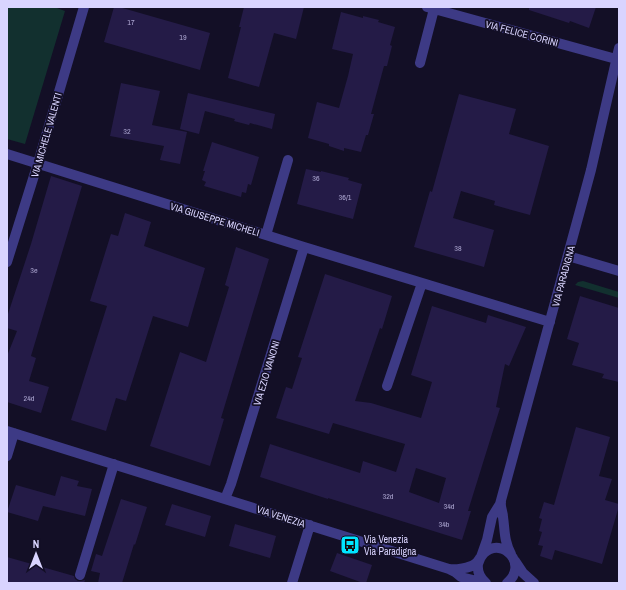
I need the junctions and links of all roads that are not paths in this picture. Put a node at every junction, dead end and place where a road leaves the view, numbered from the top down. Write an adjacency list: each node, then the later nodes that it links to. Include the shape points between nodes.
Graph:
1 (84, 7): 8 (street, VIA MICHELE VALENTI)
2 (430, 8): 4 (street, VIA FELICE CORINI); 5 (street)
3 (619, 48): 4 (street, VIA PARADIGNA)
4 (616, 59): 11 (street, VIA PARADIGNA)
5 (420, 63)
6 (7, 154): 8 (street, VIA GIUSEPPE MICHELI)
7 (288, 160): 9 (street)
8 (38, 164): 9 (street, VIA GIUSEPPE MICHELI); 12 (street, VIA MICHELE VALENTI)
9 (266, 235): 10 (street, VIA GIUSEPPE MICHELI)
10 (304, 247): 14 (street, VIA GIUSEPPE MICHELI); 20 (street, VIA EZIO VANONI, via 232,484)
11 (568, 256): 13 (street); 15 (street, VIA PARADIGNA)
12 (7, 262)
13 (619, 271)
14 (422, 283): 15 (street, VIA GIUSEPPE MICHELI); 16 (street)
15 (550, 322): 21 (street, VIA PARADIGNA)
16 (388, 386)
17 (10, 432): 18 (street, VIA VENEZIA); 19 (street, VIA VENEZIA)
18 (7, 456)
19 (114, 464): 20 (street, VIA VENEZIA); 26 (street)
20 (225, 499): 22 (street, VIA VENEZIA)
21 (501, 502): 23 (street, VIA PARADIGNA, via 505,540); 24 (street, VIA PARADIGNA, via 492,517)
22 (310, 526): 25 (street, VIA VENEZIA); 27 (street)
23 (512, 556): 24 (street, VIA VENEZIA, via 503,549 494,548); 29 (street, via 515,572); 30 (street, via 519,568)
24 (480, 558): 25 (street, VIA VENEZIA, via 471,566); 28 (street, VIA PARADIGNA, via 478,573)
25 (449, 569): 28 (street, VIA VENEZIA, via 461,577)
26 (80, 575)
27 (292, 583)
28 (486, 583)
29 (507, 583)
30 (534, 583)

